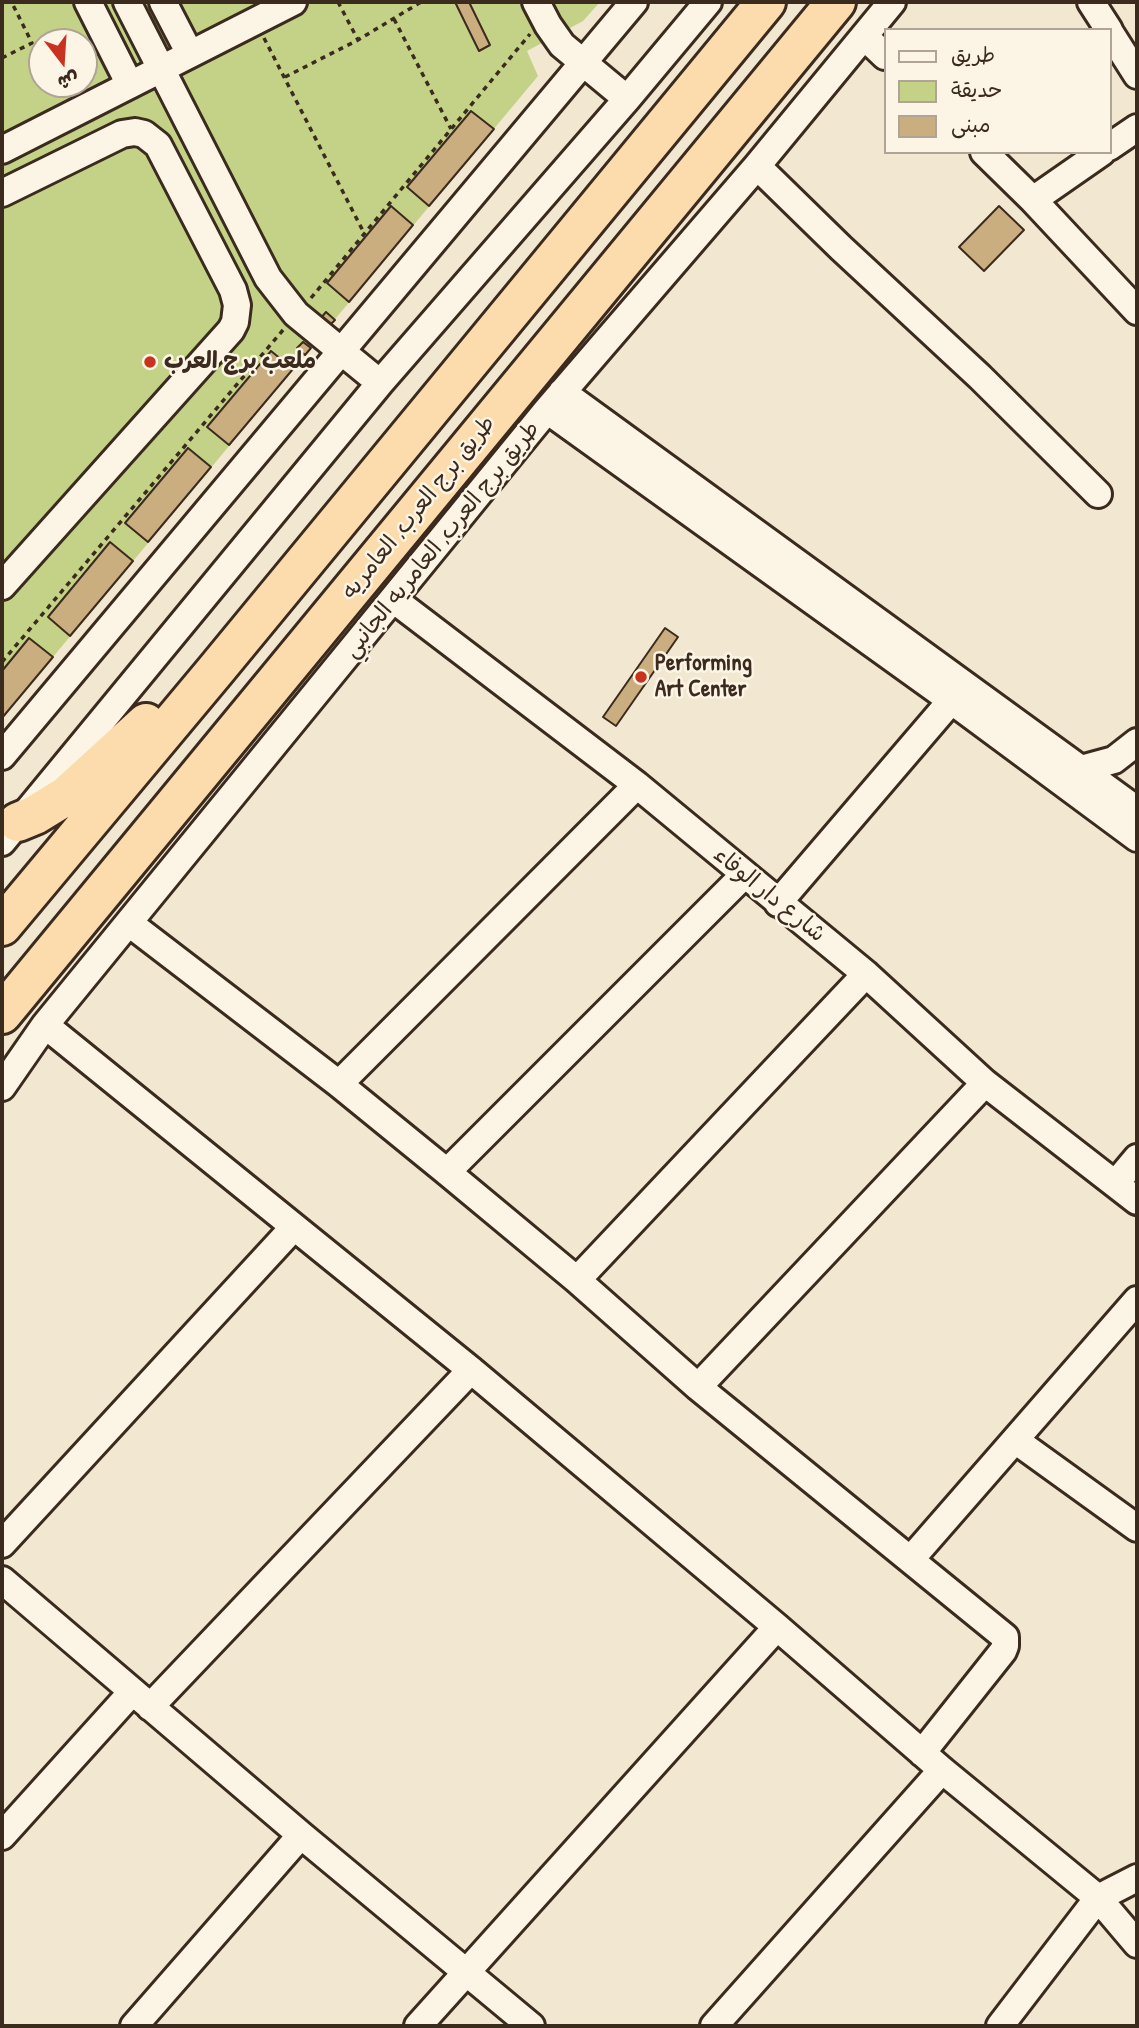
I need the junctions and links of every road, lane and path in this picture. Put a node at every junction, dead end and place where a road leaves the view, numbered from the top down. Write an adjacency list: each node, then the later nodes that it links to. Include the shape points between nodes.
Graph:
1 (88, 2): 28 (street)
2 (127, 2): 25 (street)
3 (163, 2): 21 (street)
4 (293, 2): 16 (street)
5 (338, 2): 20 (path)
6 (421, 2): 15 (path)
7 (634, 2): 24 (street)
8 (708, 2): 29 (street)
9 (766, 2): 49 (highway)
10 (835, 2): 64 (highway, طريق برج العرب, العامريه)
11 (892, 2): 19 (street, طريق برج العرب, العامريه الجانبي)
12 (1091, 2): 17 (street)
13 (12, 3): 23 (path, via 32,43)
14 (539, 9): 24 (street, via 562,45); 31 (path)
15 (393, 19): 20 (path); 31 (path)
16 (256, 21): 21 (street); 27 (path)
17 (1108, 28)
18 (1111, 33): 26 (street)
19 (864, 36): 22 (street); 36 (street, طريق برج العرب, العامريه الجانبي)
20 (358, 40): 27 (path)
21 (190, 54): 25 (street)
22 (884, 55)
23 (2, 58)
24 (583, 63): 29 (street); 42 (street)
25 (162, 69): 28 (street); 41 (street, via 260,265)
26 (1137, 75)
27 (284, 77): 39 (path)
28 (130, 85): 33 (street)
29 (627, 99): 43 (street)
30 (1137, 128): 32 (street)
31 (452, 129): 39 (path)
32 (1111, 146)
33 (2, 150)
34 (986, 154): 38 (street)
35 (1099, 154): 38 (street)
36 (757, 166): 44 (street, طريق برج العرب, العامريه الجانبي); 45 (street)
37 (2, 193): 46 (street, via 122,134 144,134 158,145 237,305 231,330)
38 (1033, 200): 40 (street)
39 (364, 233): 41 (path)
40 (1137, 311)
41 (296, 314): 42 (street); 48 (path)
42 (341, 352): 43 (street); 52 (street)
43 (380, 383): 57 (street)
44 (555, 401): 47 (street, طريق برج العرب, العامريه الجانبي); 50 (street)
45 (1098, 494)
46 (2, 586)
47 (393, 600): 55 (street, شارع دار الوفاء); 61 (street, طريق برج العرب, العامريه الجانبي)
48 (2, 662)
49 (215, 671): 57 (highway, via 149,720 66,796); 62 (highway)
50 (959, 692): 53 (street); 54 (street); 60 (street)
51 (1137, 742): 53 (street, via 1114,760)
52 (2, 756)
53 (1083, 769): 54 (street); 56 (street)
54 (1055, 776): 58 (street)
55 (637, 785): 59 (street, شارع دار الوفاء); 67 (street)
56 (1137, 810)
57 (7, 825)
58 (1137, 838)
59 (744, 876): 60 (street, شارع دار الوفاء); 70 (street)
60 (778, 903): 63 (street, شارع دار الوفاء)
61 (129, 923): 65 (street, طريق برج العرب, العامريه الجانبي); 67 (street)
62 (2, 926)
63 (866, 974): 66 (street, شارع دار الوفاء); 74 (street)
64 (2, 1013)
65 (45, 1025): 68 (street, طريق برج العرب, العامريه الجانبي); 73 (street)
66 (985, 1083): 71 (street, شارع دار الوفاء); 77 (street)
67 (339, 1084): 70 (street)
68 (2, 1087)
69 (1137, 1158): 71 (street)
70 (447, 1172): 74 (street)
71 (1115, 1183): 72 (street, شارع دار الوفاء)
72 (1137, 1201)
73 (294, 1227): 76 (street); 80 (street)
74 (577, 1280): 77 (street)
75 (1137, 1300): 78 (street)
76 (471, 1370): 83 (street); 84 (street)
77 (698, 1387): 81 (street)
78 (1015, 1440): 79 (street); 81 (street)
79 (1137, 1528)
80 (2, 1544)
81 (911, 1559): 85 (street, via 1006,1641)
82 (2, 1580): 84 (street)
83 (777, 1627): 85 (street); 91 (street)
84 (141, 1700): 86 (street); 87 (street)
85 (932, 1762): 89 (street); 95 (street)
86 (301, 1835): 91 (street); 92 (street)
87 (2, 1836)
88 (1137, 1878): 89 (street)
89 (1098, 1898): 90 (street); 96 (street)
90 (1137, 1944)
91 (467, 1973): 93 (street); 94 (street)
92 (134, 2026)
93 (418, 2026)
94 (531, 2026)
95 (714, 2026)
96 (1000, 2026)

